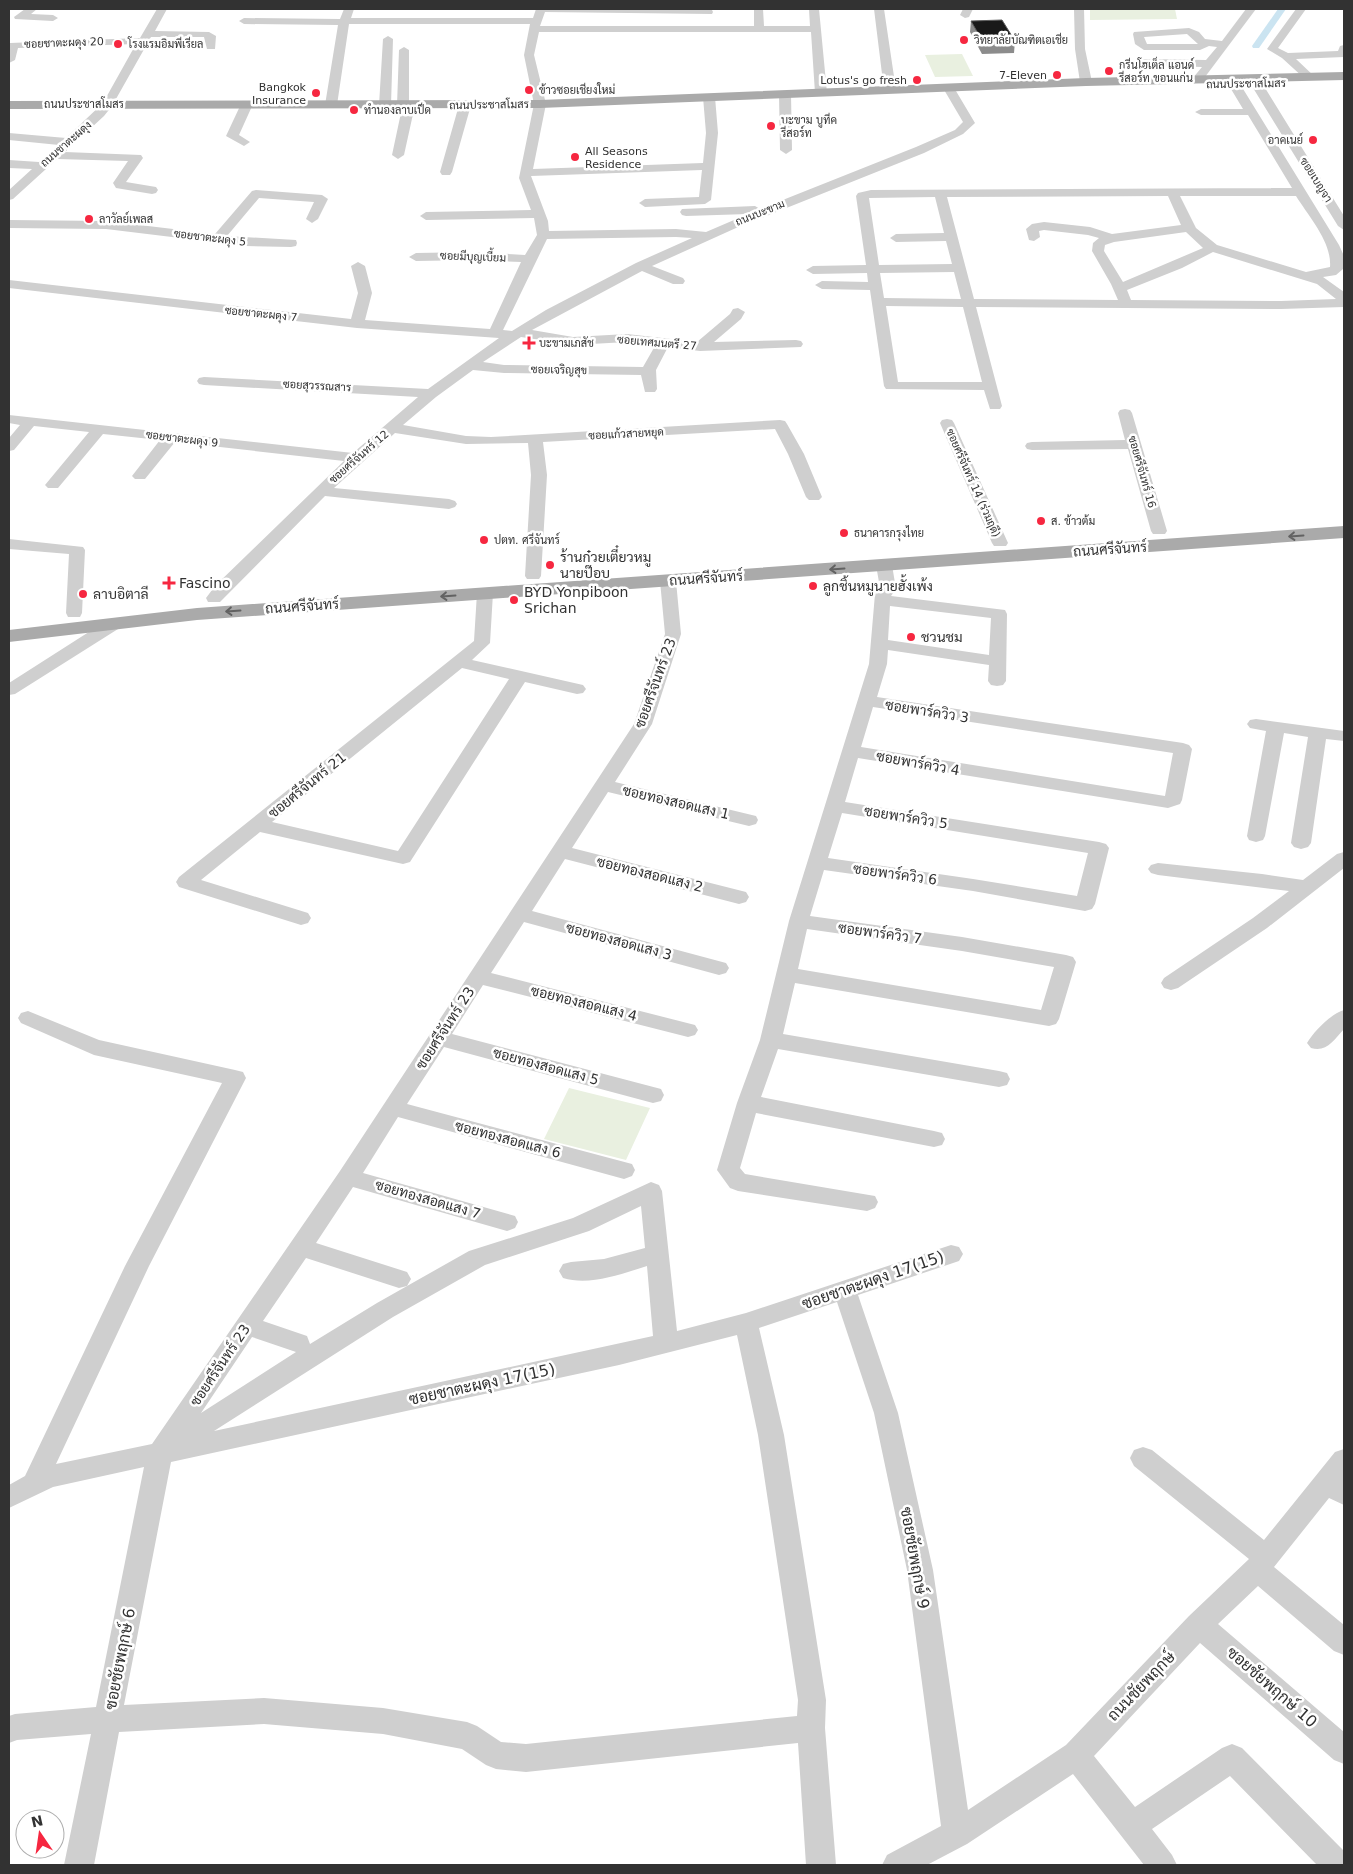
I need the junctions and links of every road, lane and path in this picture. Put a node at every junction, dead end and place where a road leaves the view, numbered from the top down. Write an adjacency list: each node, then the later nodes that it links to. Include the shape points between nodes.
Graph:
1 (32, 9): 14 (street, via 19,17)
2 (162, 9): 22 (street, ถนนชาตะผดุง)
3 (349, 9): 16 (street)
4 (422, 9): 17 (street)
5 (483, 9): 18 (street)
6 (541, 9): 13 (street); 19 (street)
7 (814, 9): 21 (street)
8 (879, 9): 42 (street)
9 (1080, 9): 36 (street, via 1080,49)
10 (1251, 9): 25 (street)
11 (1301, 9): 29 (street, via 1272,49)
12 (759, 10): 20 (street)
13 (708, 12)
14 (53, 18)
15 (244, 21): 16 (street)
16 (344, 21): 17 (street); 50 (street)
17 (418, 21): 18 (street)
18 (480, 21): 19 (street)
19 (533, 25): 20 (street); 48 (street, via 530,55)
20 (759, 30): 21 (street)
21 (816, 30): 43 (street)
22 (146, 37): 26 (street, ซอยชาตะผดุง 20, via 205,34 210,36); 30 (street, ซอยชาตะผดุง 20, via 14,45); 46 (street, ถนนชาตะผดุง)
23 (388, 39): 51 (street)
24 (1202, 42): 24 (street, via 1204,45 1200,47 1144,48 1138,34 1189,32); 25 (street)
25 (1224, 44): 32 (street)
26 (210, 47)
27 (1344, 48): 29 (street, via 1342,54)
28 (404, 50): 52 (street)
29 (1286, 56): 34 (street)
30 (9, 60)
31 (1144, 62): 32 (street)
32 (1209, 64): 35 (street)
33 (1344, 76): 34 (main road, ถนนประชาสโมสร)
34 (1309, 77): 35 (main road, ถนนประชาสโมสร)
35 (1198, 79): 36 (main road, ถนนประชาสโมสร)
36 (1086, 82): 38 (main road, ถนนประชาสโมสร)
37 (1344, 82): 40 (main road, ถนนประชาสโมสร)
38 (1059, 84): 39 (main road, ถนนประชาสโมสร, via 1089,88); 41 (main road, ถนนประชาสโมสร)
39 (1234, 84): 40 (main road, ถนนประชาสโมสร); 55 (street)
40 (1256, 84): 79 (street, ซอยเบญจา)
41 (949, 88): 42 (main road, ถนนประชาสโมสร); 73 (street, ถนนบะขาม, via 968,120 959,132)
42 (890, 90): 43 (main road, ถนนประชาสโมสร)
43 (821, 93): 44 (main road, ถนนประชาสโมสร)
44 (784, 94): 45 (main road, ถนนประชาสโมสร); 59 (street)
45 (709, 97): 48 (main road, ถนนประชาสโมสร); 64 (street, via 712,133)
46 (108, 104): 47 (main road, ถนนประชาสโมสร); 49 (main road, ถนนประชาสโมสร); 57 (street, ถนนชาตะผดุง)
47 (247, 104): 50 (main road, ถนนประชาสโมสร); 58 (street, via 232,136)
48 (540, 104): 53 (main road, ถนนประชาสโมสร); 66 (street)
49 (9, 105)
50 (331, 105): 51 (main road, ถนนประชาสโมสร)
51 (385, 105): 52 (main road, ถนนประชาสโมสร)
52 (406, 105): 53 (main road, ถนนประชาสโมสร); 61 (street)
53 (465, 105): 65 (street)
54 (1201, 112): 55 (street)
55 (1251, 112): 69 (street)
56 (9, 136): 57 (street)
57 (69, 142): 60 (street, ถนนชาตะผดุง)
58 (244, 142)
59 (786, 150)
60 (54, 154): 63 (street, ถนนชาตะผดุง); 67 (street, via 137,158 119,183)
61 (398, 155)
62 (9, 164): 63 (street)
63 (42, 166): 71 (street, ถนนชาตะผดุง)
64 (709, 166): 66 (street); 72 (street, via 706,200)
65 (446, 172)
66 (526, 173): 74 (street)
67 (152, 190)
68 (1172, 192): 69 (street); 70 (street); 80 (street)
69 (1300, 192): 99 (street, via 1337,256 1336,269)
70 (940, 193): 85 (street); 97 (street, via 862,196)
71 (9, 195)
72 (645, 203)
73 (764, 212): 75 (street); 81 (street, ถนนบะขาม)
74 (539, 214): 76 (street); 83 (street)
75 (637, 214)
76 (426, 216)
77 (312, 219): 89 (street, via 322,198 256,194)
78 (9, 224): 89 (street, ซอยชาตะผดุง 5, via 106,225)
79 (1344, 226)
80 (1188, 228): 88 (street); 91 (street)
81 (721, 229): 82 (street); 84 (street, ถนนบะขาม)
82 (651, 231)
83 (544, 235): 84 (street); 93 (street)
84 (705, 236): 95 (street, ถนนบะขาม)
85 (950, 236): 87 (street); 96 (street)
86 (1034, 237): 88 (street, via 1032,229 1044,226 1090,230)
87 (896, 238)
88 (1111, 238): 105 (street, via 1099,243 1098,252)
89 (218, 239): 90 (street, ซอยชาตะผดุง 5)
90 (291, 243)
91 (1212, 248): 99 (street); 105 (street)
92 (416, 257): 93 (street, ซอยมีบุญเบี้ยม)
93 (530, 259): 113 (street)
94 (358, 266): 112 (street, via 365,293)
95 (641, 266): 100 (street); 114 (street, ถนนบะขาม)
96 (958, 268): 97 (street); 108 (street)
97 (873, 269): 98 (street); 104 (street)
98 (813, 270)
99 (1305, 276): 102 (street)
100 (678, 281)
101 (9, 284): 112 (street, ซอยชาตะผดุง 7)
102 (1326, 284): 106 (street); 110 (street)
103 (822, 285): 104 (street)
104 (875, 286): 107 (street)
105 (1120, 288): 109 (street)
106 (1344, 301): 110 (street)
107 (879, 302): 108 (street); 122 (street, via 891,386)
108 (968, 303): 109 (street); 122 (street)
109 (1126, 304): 110 (street)
110 (1310, 304)
111 (738, 312): 117 (street)
112 (357, 324): 113 (street, ซอยชาตะผดุง 7)
113 (495, 333): 114 (street, ซอยชาตะผดุง 7)
114 (516, 333): 115 (street, ซอยเทศมนตรี 27, via 572,341 626,338); 118 (street, ซอยศรีจันทร์ 12)
115 (664, 343): 117 (street, ซอยเทศมนตรี 27); 120 (street, via 651,362)
116 (796, 344): 117 (street, ซอยเทศมนตรี 27)
117 (700, 347)
118 (470, 365): 120 (street, ซอยเจริญสุข); 123 (street, ซอยศรีจันทร์ 12)
119 (204, 381): 123 (street, ซอยสุวรรณสาร)
120 (649, 381): 121 (street)
121 (608, 382)
122 (990, 386): 124 (street)
123 (431, 394): 129 (street, ซอยศรีจันทร์ 12)
124 (995, 406)
125 (1125, 413): 133 (street, ซอยศรีจันทร์ 16)
126 (9, 419): 127 (street, ซอยชาตะผดุง 9)
127 (30, 422): 130 (street, ซอยชาตะผดุง 9); 135 (street)
128 (947, 423): 145 (street, ซอยศรีจันทร์ 14 (ร่วมฤดี))
129 (393, 428): 132 (street, ซอยแก้วสายหยุด, via 466,440); 136 (street, ซอยศรีจันทร์ 12)
130 (99, 430): 131 (street, ซอยชาตะผดุง 9); 138 (street)
131 (170, 438): 136 (street, ซอยชาตะผดุง 9); 137 (street)
132 (535, 439): 140 (street, ซอยแก้วสายหยุด, via 780,424); 148 (street, via 539,475)
133 (1134, 444): 134 (street); 143 (street, ซอยศรีจันทร์ 16)
134 (1032, 446)
135 (9, 447)
136 (356, 458): 139 (street, ซอยศรีจันทร์ 12)
137 (140, 476)
138 (54, 485)
139 (320, 491): 141 (street); 152 (street, ซอยศรีจันทร์ 12, via 221,589)
140 (814, 497)
141 (449, 504)
142 (1344, 518): 143 (main road, ถนนศรีจันทร์)
143 (1159, 531): 145 (main road, ถนนศรีจันทร์)
144 (1344, 532): 147 (main road, ถนนศรีจันทร์, one-way to 147)
145 (1000, 543): 148 (main road, ถนนศรีจันทร์)
146 (9, 544): 153 (street, via 77,550)
147 (879, 566): 149 (main road, ถนนศรีจันทร์, one-way to 149); 151 (street, via 878,590)
148 (533, 576): 152 (main road, ถนนศรีจันทร์)
149 (668, 581): 150 (main road, ถนนศรีจันทร์); 171 (street, ซอยศรีจันทร์ 23, via 673,634 643,724)
150 (484, 593): 152 (main road, ถนนศรีจันทร์, one-way to 152); 159 (street, ซอยศรีจันทร์ 21, via 482,643)
151 (883, 597): 157 (street); 158 (street, via 998,614)
152 (210, 606): 153 (main road, ถนนศรีจันทร์); 155 (main road, ถนนศรีจันทร์)
153 (74, 613): 154 (main road, ถนนศรีจันทร์)
154 (9, 621)
155 (112, 624): 156 (main road, ถนนศรีจันทร์); 163 (street)
156 (9, 636)
157 (879, 644): 158 (street); 164 (street, via 878,664)
158 (997, 661): 161 (street)
159 (458, 662): 160 (street); 174 (street, ซอยศรีจันทร์ 21)
160 (520, 676): 162 (street); 174 (street, via 403,858)
161 (996, 681)
162 (577, 689)
163 (9, 690)
164 (866, 702): 169 (street); 170 (street, ซอยพาร์ควิว 3, via 1183,749 1173,800 1168,802)
165 (1256, 724): 166 (street)
166 (1276, 727): 167 (street); 175 (street)
167 (1318, 732): 168 (street); 176 (street)
168 (1344, 736)
169 (851, 751): 170 (street, ซอยพาร์ควิว 4); 172 (street)
170 (985, 774)
171 (604, 785): 173 (street, ซอยทองสอดแสง 1); 177 (street, ซอยศรีจันทร์ 23)
172 (834, 806): 179 (street); 181 (street, ซอยพาร์ควิว 5, via 1099,848 1085,904)
173 (748, 820)
174 (256, 825): 185 (street, ซอยศรีจันทร์ 21, via 186,882)
175 (1256, 836)
176 (1301, 843)
177 (560, 851): 183 (street, ซอยทองสอดแสง 2); 184 (street, ซอยศรีจันทร์ 23)
178 (1344, 858): 182 (street)
179 (816, 863): 181 (street, ซอยพาร์ควิว 6); 186 (street)
180 (1158, 870): 182 (street)
181 (973, 885)
182 (1305, 887): 190 (street, via 1260,923)
183 (740, 896)
184 (520, 914): 187 (street, ซอยทองสอดแสง 3); 189 (street, ซอยศรีจันทร์ 23)
185 (301, 918)
186 (799, 921): 188 (street); 188 (street, ซอยพาร์ควิว 7, via 1066,962 1049,1019)
187 (719, 968)
188 (786, 974): 195 (street)
189 (479, 976): 193 (street, ซอยทองสอดแสง 4); 194 (street, ซอยศรีจันทร์ 23)
190 (1171, 983)
191 (1344, 1017): 196 (street)
192 (28, 1018): 219 (street, via 94,1047 235,1078 137,1266)
193 (688, 1030)
194 (439, 1038): 198 (street, ซอยทองสอดแสง 5); 200 (street, ซอยศรีจันทร์ 23)
195 (771, 1040): 197 (street); 199 (street)
196 (1318, 1043)
197 (999, 1079)
198 (653, 1095)
199 (748, 1103): 201 (street); 204 (street, via 728,1170 738,1182)
200 (393, 1108): 202 (street, ซอยทองสอดแสง 6); 203 (street, ซอยศรีจันทร์ 23)
201 (934, 1139)
202 (624, 1170)
203 (348, 1176): 205 (street, ซอยทองสอดแสง 7); 206 (street, ซอยศรีจันทร์ 23)
204 (867, 1202)
205 (507, 1222)
206 (300, 1247): 210 (street); 213 (street, ซอยศรีจันทร์ 23)
207 (657, 1253): 209 (street, via 602,1269); 215 (street); 216 (street, via 651,1191 581,1225 477,1258 302,1361)
208 (951, 1254): 211 (street, ซอยชาตะผดุง 17(15))
209 (571, 1270)
210 (399, 1279)
211 (844, 1290): 212 (street, ซอยชาตะผดุง 17(15)); 231 (street, ซอยชัยพฤกษ์ 9, via 886,1413 920,1570)
212 (746, 1324): 215 (street, ซอยชาตะผดุง 17(15)); 226 (street, via 771,1435 812,1700)
213 (247, 1325): 214 (street); 216 (street, ซอยศรีจันทร์ 23)
214 (298, 1343)
215 (666, 1344): 216 (street, ซอยชาตะผดุง 17(15))
216 (160, 1453): 219 (street, ซอยชาตะผดุง 17(15), via 49,1477); 225 (street, ซอยชัยพฤกษ์ 6)
217 (1143, 1458): 222 (street)
218 (1344, 1460): 220 (street, ถนนชัยพฤกษ์)
219 (35, 1483): 221 (street, ซอยชาตะผดุง 17(15))
220 (1336, 1489): 222 (street, ถนนชัยพฤกษ์)
221 (9, 1497)
222 (1260, 1563): 223 (street, ถนนชัยพฤกษ์); 224 (street)
223 (1199, 1625): 228 (street, ซอยชัยพฤกษ์ 10); 229 (street, ถนนชัยพฤกษ์)
224 (1344, 1642)
225 (108, 1719): 226 (street, via 264,1712 383,1721 467,1736 496,1755 526,1758); 227 (street); 232 (street, ซอยชัยพฤกษ์ 6)
226 (811, 1728): 233 (street)
227 (9, 1730)
228 (1344, 1750)
229 (1076, 1755): 230 (street); 231 (street, ถนนชัยพฤกษ์)
230 (1132, 1826): 235 (street); 236 (street, via 1232,1758)
231 (957, 1834): 234 (street, ถนนชัยพฤกษ์)
232 (79, 1865)
233 (821, 1865)
234 (897, 1865)
235 (1162, 1865)
236 (1337, 1865)

